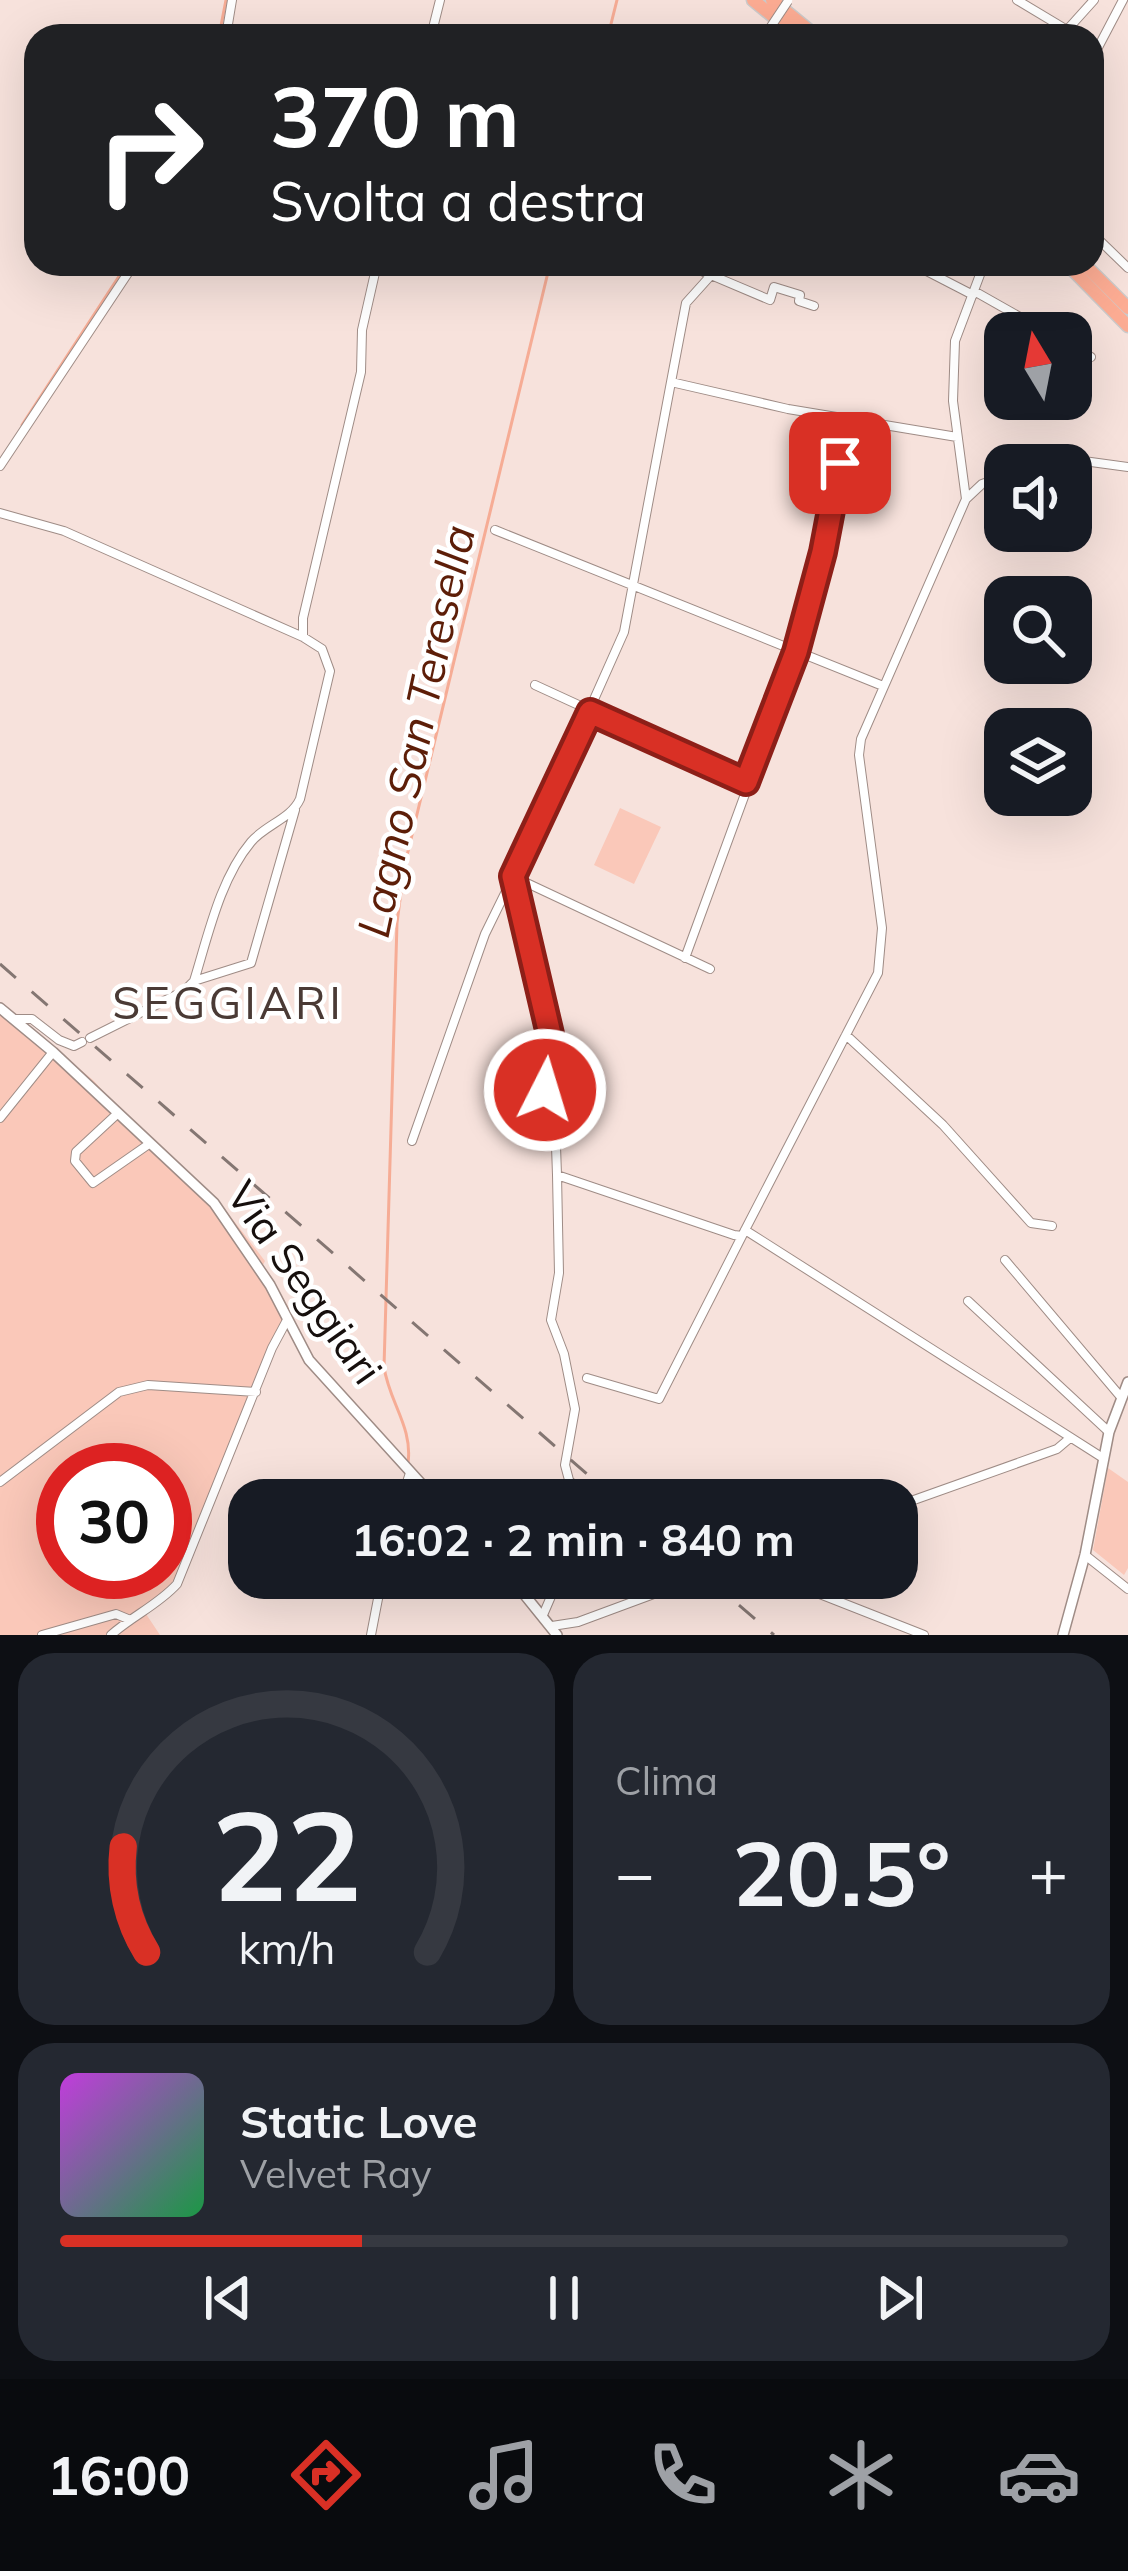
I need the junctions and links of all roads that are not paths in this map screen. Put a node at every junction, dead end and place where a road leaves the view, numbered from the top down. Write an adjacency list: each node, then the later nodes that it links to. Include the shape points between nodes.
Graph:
1 (753, 0): 6 (highway)
2 (772, 0): 7 (highway)
3 (1017, 0): 8 (street)
4 (1094, 0): 9 (street)
5 (1123, 0): 10 (street)
6 (782, 24)
7 (801, 24)
8 (1057, 24)
9 (1072, 24)
10 (1104, 36)
11 (1104, 245): 12 (street)
12 (1128, 268)
13 (126, 276): 30 (street)
14 (374, 276): 37 (street, via 361,373)
15 (709, 276): 26 (street, via 686,303)
16 (718, 276): 22 (street, via 770,300 774,287)
17 (938, 276): 21 (street)
18 (980, 276): 21 (street)
19 (1079, 276): 25 (highway)
20 (1096, 276): 23 (highway)
21 (974, 293): 24 (street); 28 (street, via 955,340)
22 (814, 306)
23 (1128, 308)
24 (1009, 312)
25 (1128, 326)
26 (671, 382): 27 (street); 36 (street)
27 (848, 419): 28 (street); 38 (street)
28 (958, 436): 33 (street)
29 (1092, 462): 31 (street)
30 (0, 466)
31 (1128, 467)
32 (984, 483): 33 (street)
33 (966, 499): 40 (street)
34 (0, 512): 37 (street, via 64,531)
35 (496, 530): 36 (street)
36 (631, 585): 38 (street); 41 (street, via 624,632)
37 (302, 637): 43 (street, via 322,650 330,671)
38 (796, 652): 40 (street); 42 (street)
39 (535, 686): 41 (street)
40 (883, 686): 51 (street, via 859,755 882,952)
41 (590, 712): 42 (street); 44 (street)
42 (746, 782): 45 (street)
43 (296, 808): 47 (street, via 261,832 238,862); 47 (street, via 256,957)
44 (513, 876): 45 (street); 56 (street, via 484,934); 58 (street, via 553,1047 545,1090)
45 (685, 958): 46 (street)
46 (710, 969)
47 (194, 981): 50 (street, via 74,1046)
48 (0, 1008): 49 (main road, Via Seggiari)
49 (14, 1019): 50 (street, via 32,1018); 52 (main road, Via Seggiari)
50 (50, 1032): 52 (street)
51 (846, 1035): 59 (street, via 943,1125 1027,1219); 60 (street)
52 (34, 1037): 53 (main road, Via Seggiari)
53 (53, 1052): 54 (main road, Via Seggiari); 55 (street)
54 (116, 1114): 57 (main road, Via Seggiari); 57 (street, via 76,1152 93,1183)
55 (0, 1118)
56 (412, 1141)
57 (149, 1144): 63 (main road, Via Seggiari, via 214,1203)
58 (557, 1175): 60 (street); 74 (street, via 559,1273 551,1320 574,1409)
59 (1052, 1226)
60 (743, 1233): 64 (street, via 659,1399); 69 (street)
61 (1004, 1261): 67 (street)
62 (968, 1301): 68 (street)
63 (287, 1320): 66 (street); 71 (main road, Via Seggiari, via 309,1360)
64 (587, 1378)
65 (1128, 1382): 67 (main road)
66 (256, 1392): 75 (street, via 148,1385 119,1392); 85 (street, via 177,1584)
67 (1120, 1396): 68 (main road)
68 (1109, 1432): 70 (main road)
69 (1070, 1438): 70 (street); 76 (street)
70 (1103, 1458): 77 (main road)
71 (410, 1473): 72 (street); 73 (main road, Via Seggiari)
72 (408, 1479)
73 (416, 1479)
74 (569, 1479)
75 (0, 1482)
76 (918, 1499)
77 (1085, 1555): 78 (street); 91 (main road)
78 (1128, 1588)
79 (378, 1599): 89 (street)
80 (529, 1599): 84 (main road)
81 (550, 1599): 84 (street)
82 (640, 1599): 86 (street)
83 (833, 1599): 90 (street)
84 (543, 1615): 86 (main road)
85 (128, 1619): 87 (street, via 116,1614); 88 (street)
86 (555, 1631)
87 (42, 1635)
88 (111, 1635)
89 (371, 1635)
90 (925, 1635)
91 (1063, 1635)

